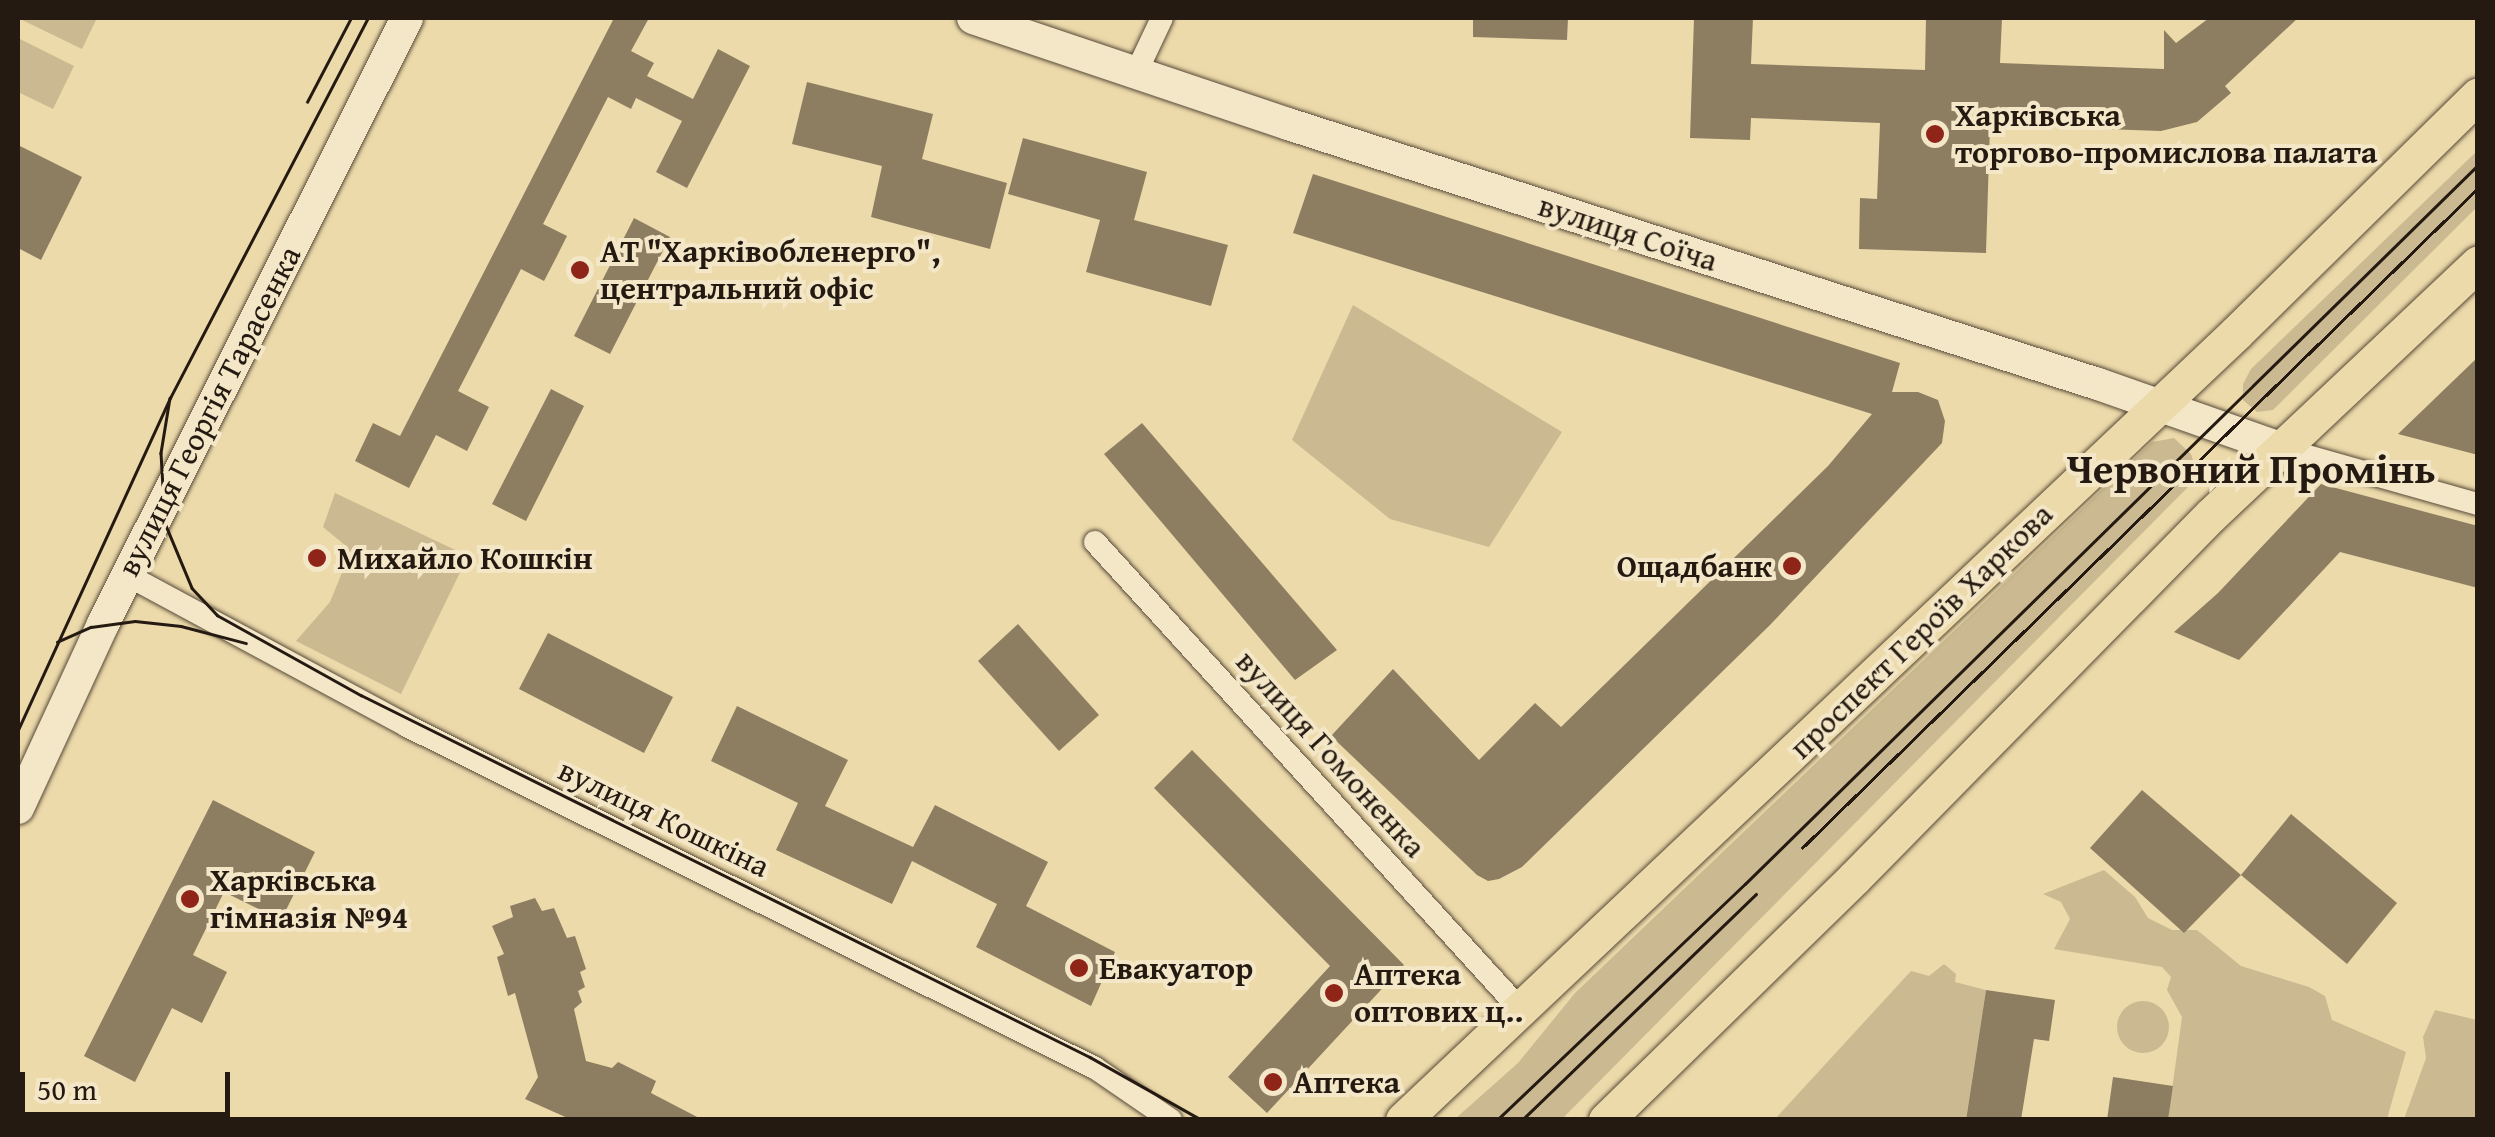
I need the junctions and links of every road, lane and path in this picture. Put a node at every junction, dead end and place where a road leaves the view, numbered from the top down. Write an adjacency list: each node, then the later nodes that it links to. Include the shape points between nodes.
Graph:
1 (407, 18): 11 (street, вулиця Георгія Тарасенка)
2 (973, 18): 4 (street, вулиця Соїча)
3 (1162, 18): 4 (street)
4 (1136, 73): 7 (street, вулиця Соїча)
5 (2478, 95): 7 (main road, проспект Героїв Харкова)
6 (2478, 263): 8 (main road)
7 (2159, 404): 8 (street, вулиця Соїча); 13 (main road, проспект Героїв Харкова)
8 (2284, 449): 9 (street); 16 (main road)
9 (2478, 504)
10 (1094, 542): 13 (street, вулиця Гомоненка)
11 (127, 575): 12 (street, вулиця Георгія Тарасенка); 14 (street, вулиця Кошкіна, via 407,726 1095,1068)
12 (18, 808)
13 (1519, 1008): 15 (main road, проспект Героїв Харкова)
14 (1171, 1120)
15 (1403, 1120)
16 (1606, 1120)

